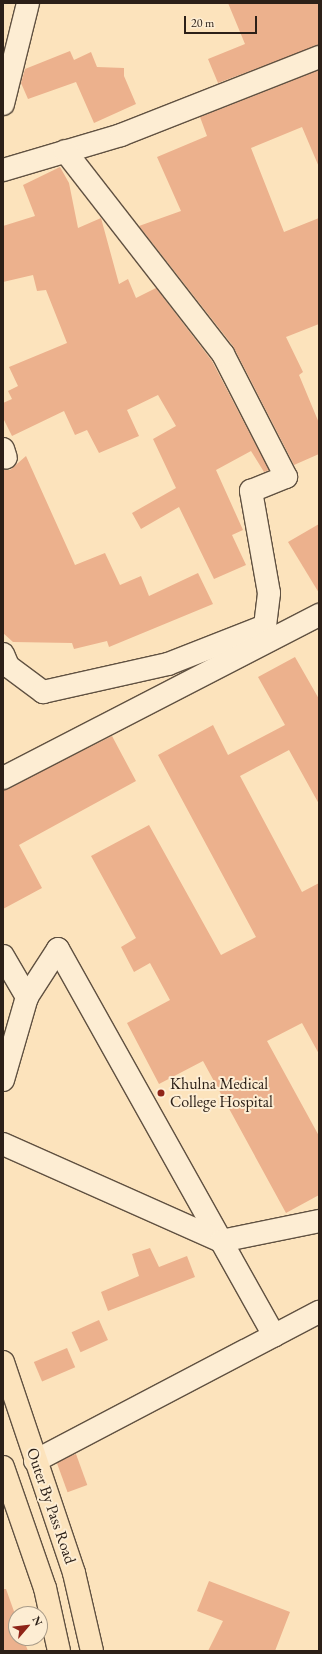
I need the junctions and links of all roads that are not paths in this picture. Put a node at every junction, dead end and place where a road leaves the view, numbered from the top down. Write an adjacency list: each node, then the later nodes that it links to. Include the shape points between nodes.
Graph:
1 (28, 3): 3 (street)
2 (319, 56): 4 (street, via 121,135)
3 (3, 104)
4 (65, 151): 5 (street); 7 (street, via 223,354 286,477 251,492 269,593 265,626 168,664 43,692 8,666)
5 (3, 170)
6 (319, 615): 8 (street)
7 (3, 654)
8 (3, 778)
9 (3, 956): 10 (street)
10 (27, 997): 11 (street); 14 (street, via 58,949)
11 (3, 1080)
12 (3, 1144): 14 (street)
13 (319, 1221): 14 (street)
14 (221, 1241): 16 (street)
15 (319, 1312): 16 (street)
16 (274, 1336): 18 (street)
17 (3, 1362): 18 (main road, Outer By Pass Road)
18 (35, 1461): 21 (main road, Outer By Pass Road, via 74,1574)
19 (3, 1467): 20 (main road, Outer By Pass Road, via 45,1588)
20 (59, 1651)
21 (92, 1651)

